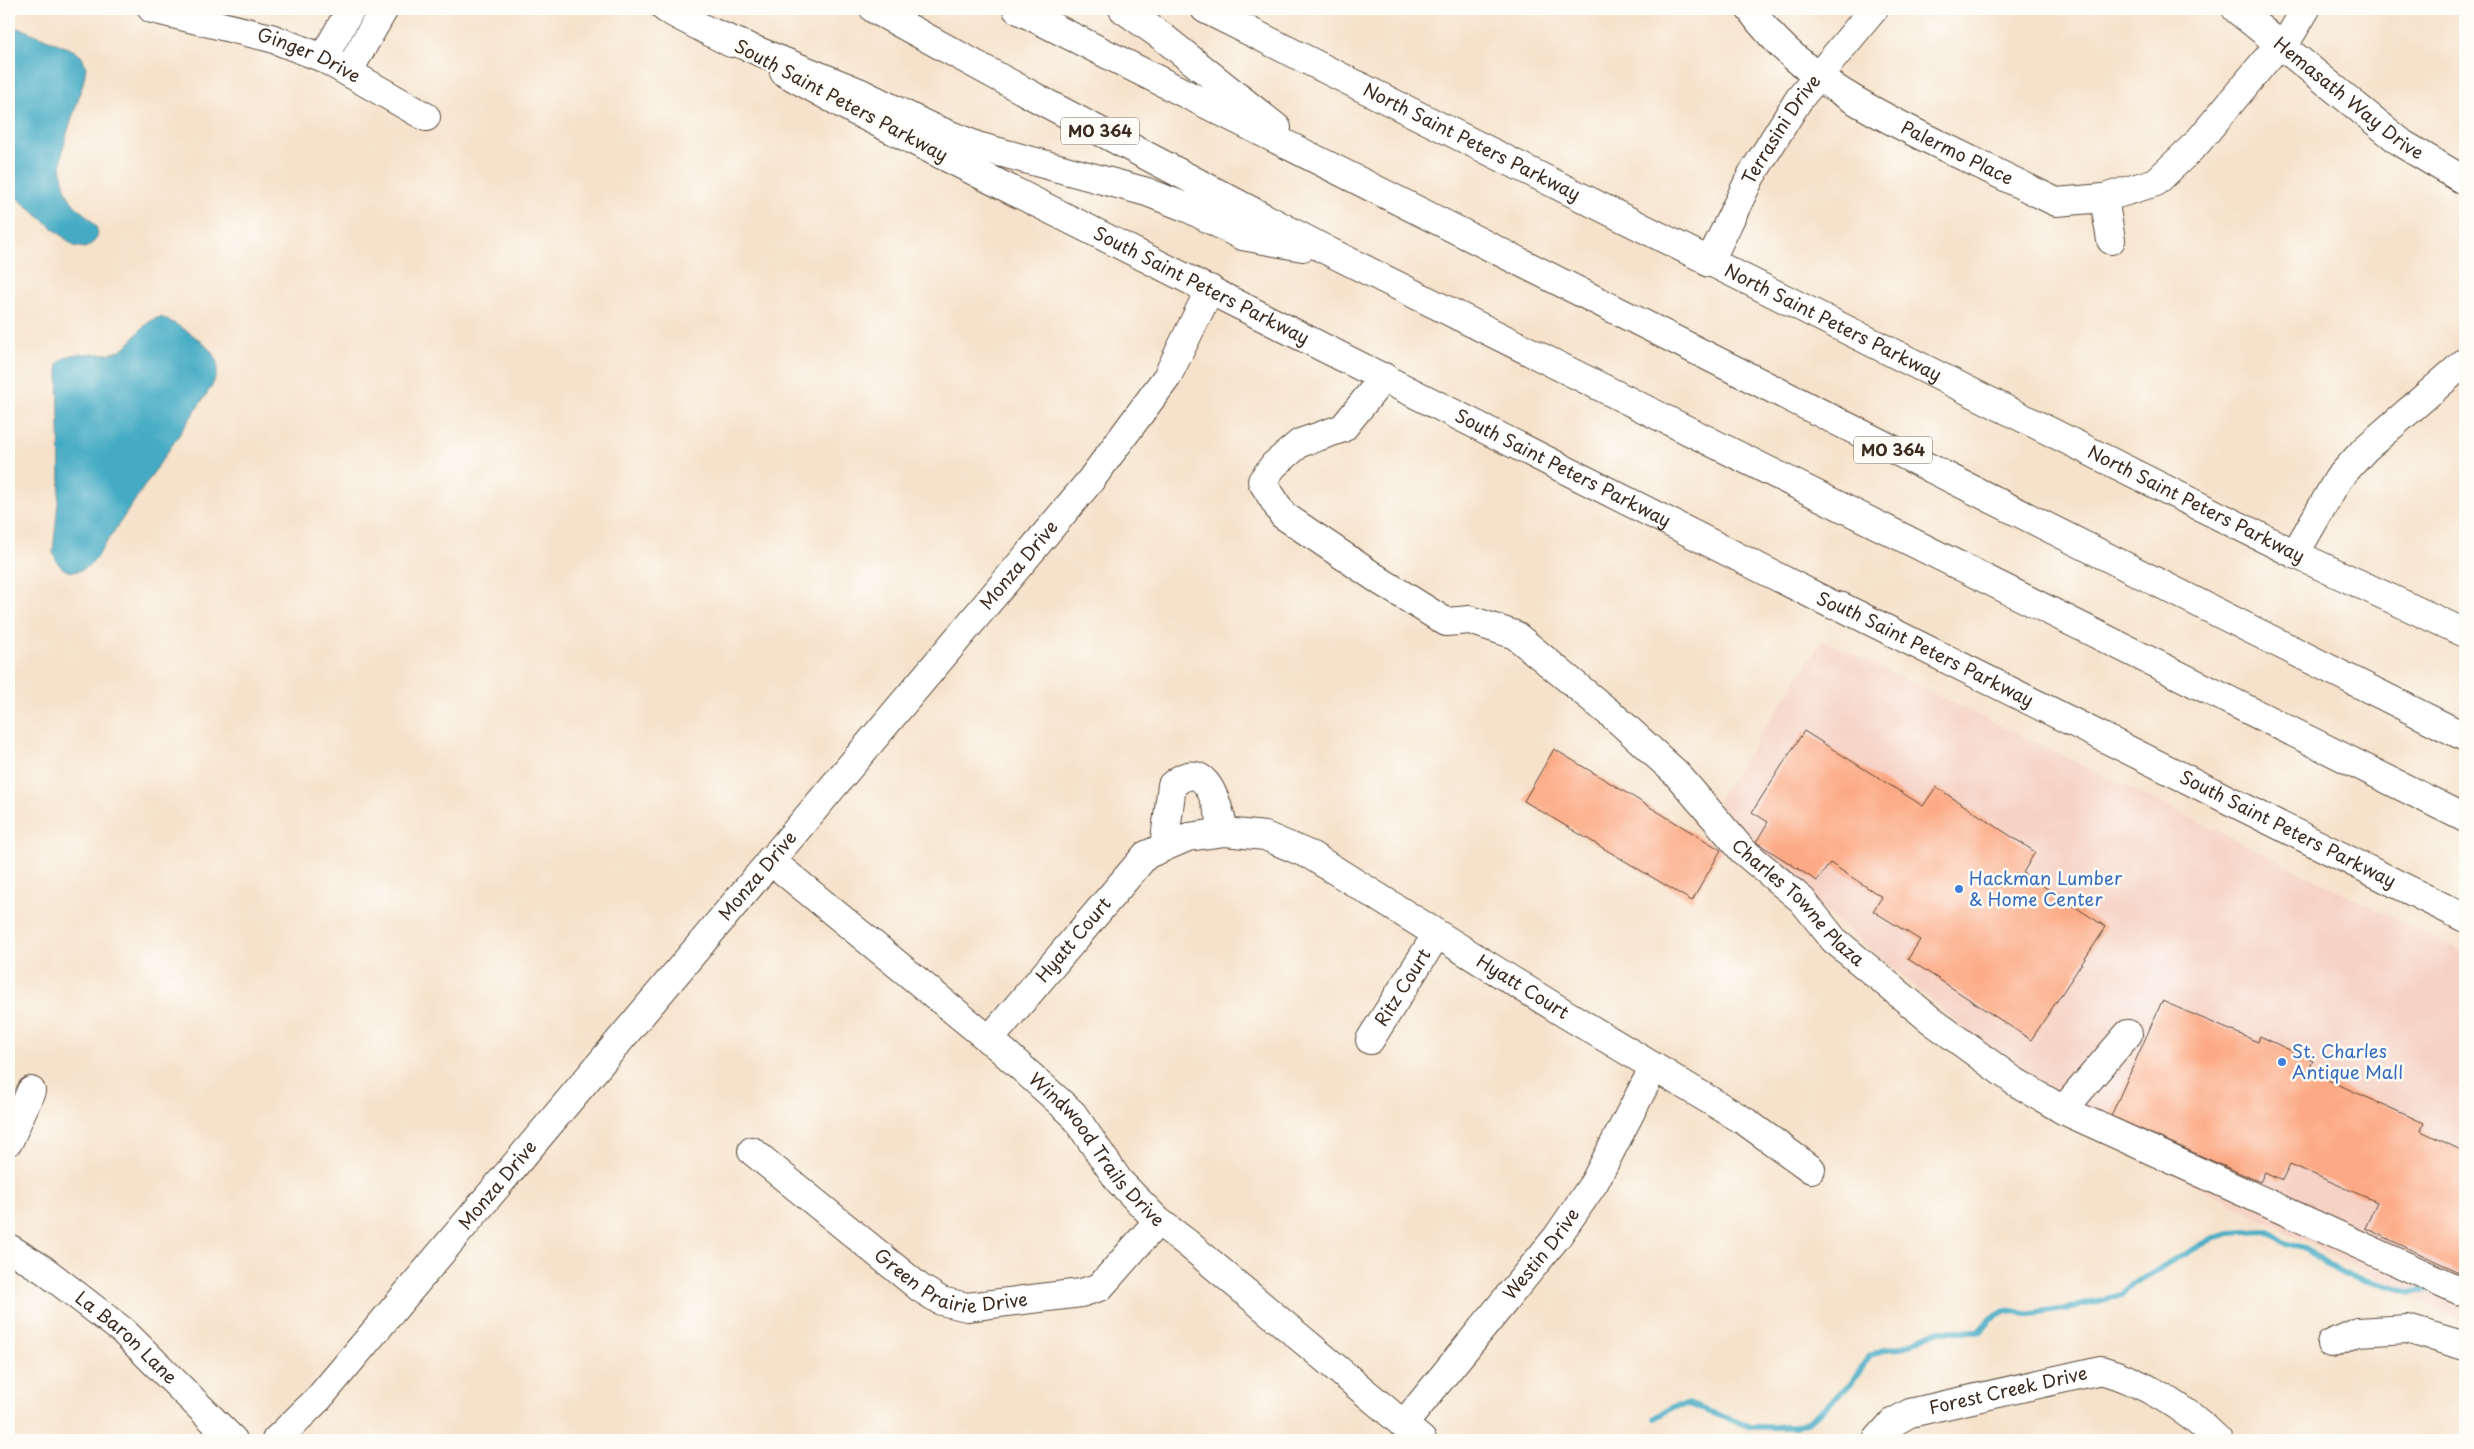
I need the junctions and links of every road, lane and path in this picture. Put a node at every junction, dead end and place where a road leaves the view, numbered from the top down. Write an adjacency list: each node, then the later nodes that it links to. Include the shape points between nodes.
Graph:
1 (152, 9): 15 (main road, Ginger Drive, via 271,38)
2 (351, 9): 15 (main road)
3 (384, 9): 16 (main road)
4 (666, 9): 13 (main road, South Saint Peters Parkway)
5 (874, 9): 23 (main road, MO 364)
6 (1017, 9): 19 (main road, MO 364)
7 (1123, 9): 19 (main road)
8 (1205, 9): 24 (main road, North Saint Peters Parkway)
9 (1750, 9): 17 (main road, Palermo Place, via 1762,26)
10 (1874, 9): 17 (main road, Terrasini Drive)
11 (2236, 9): 14 (main road, Hemasath Way Drive)
12 (2306, 9): 14 (main road, Palermo Place)
13 (710, 32): 23 (main road, via 976,146 1147,192 1190,209 1242,236); 25 (main road, South Saint Peters Parkway, via 855,111)
14 (2283, 47): 20 (main road, Hemasath Way Drive, via 2404,144); 21 (main road, Palermo Place, via 2271,54 2196,144 2156,182)
15 (323, 58): 16 (main road, Ginger Drive)
16 (348, 72): 18 (main road, Ginger Drive)
17 (1817, 77): 21 (main road, Palermo Place, via 1876,114 2056,202); 24 (main road, Terrasini Drive, via 1799,99 1751,176)
18 (426, 117)
19 (1322, 163): 30 (main road, MO 364)
20 (2465, 181)
21 (2104, 198): 22 (main road)
22 (2111, 240)
23 (1328, 252): 31 (main road, MO 364)
24 (1709, 263): 28 (main road, North Saint Peters Parkway)
25 (1210, 289): 27 (main road, South Saint Peters Parkway); 34 (main road, Monza Drive, via 1167,377 1090,481)
26 (2465, 362): 28 (main road, via 2365,449 2338,479)
27 (1384, 377): 35 (main road, South Saint Peters Parkway, via 1833,606 1842,607); 42 (main road, Charles Towne Plaza, via 1343,428 1300,443 1274,465 1262,481 1283,515 1446,622 1470,620 1515,635 1676,773 1743,851 1802,900 1834,940 1932,1020 2014,1081)
28 (2295, 554): 29 (main road, North Saint Peters Parkway)
29 (2465, 633)
30 (2465, 737)
31 (2465, 818)
32 (1225, 832): 33 (main road, Hyatt Court, via 1188,837); 33 (main road, via 1209,784 1197,776 1186,776 1172,785); 36 (main road, Hyatt Court, via 1265,836 1312,856)
33 (1164, 847): 38 (main road, Hyatt Court, via 1146,855 1126,877)
34 (770, 860): 38 (main road, Windwood Trails Drive); 53 (main road, Monza Drive, via 319,1398)
35 (2465, 918)
36 (1437, 934): 39 (main road, Ritz Court); 40 (main road, Hyatt Court)
37 (2128, 1034): 42 (main road)
38 (989, 1040): 46 (main road, Windwood Trails Drive, via 1073,1114 1119,1181)
39 (1370, 1040)
40 (1654, 1067): 45 (main road, Hyatt Court, via 1746,1122); 51 (main road, Westin Drive, via 1594,1183)
41 (31, 1091): 43 (main road)
42 (2063, 1110): 48 (main road, Charles Towne Plaza)
43 (9, 1141)
44 (752, 1151): 46 (main road, Green Prairie Drive, via 920,1288 941,1301 967,1307 1081,1294 1100,1287)
45 (1811, 1169)
46 (1158, 1221): 51 (main road, Windwood Trails Drive)
47 (9, 1248): 52 (main road, La Baron Lane, via 44,1270 123,1331)
48 (2465, 1293)
49 (2331, 1344): 50 (main road, via 2358,1332 2408,1329)
50 (2465, 1346)
51 (1412, 1432)
52 (233, 1440)
53 (276, 1440)
54 (1877, 1440): 55 (main road, Forest Creek Drive, via 1892,1423 1910,1413 2101,1370 2122,1376 2177,1405)
55 (2218, 1440)

